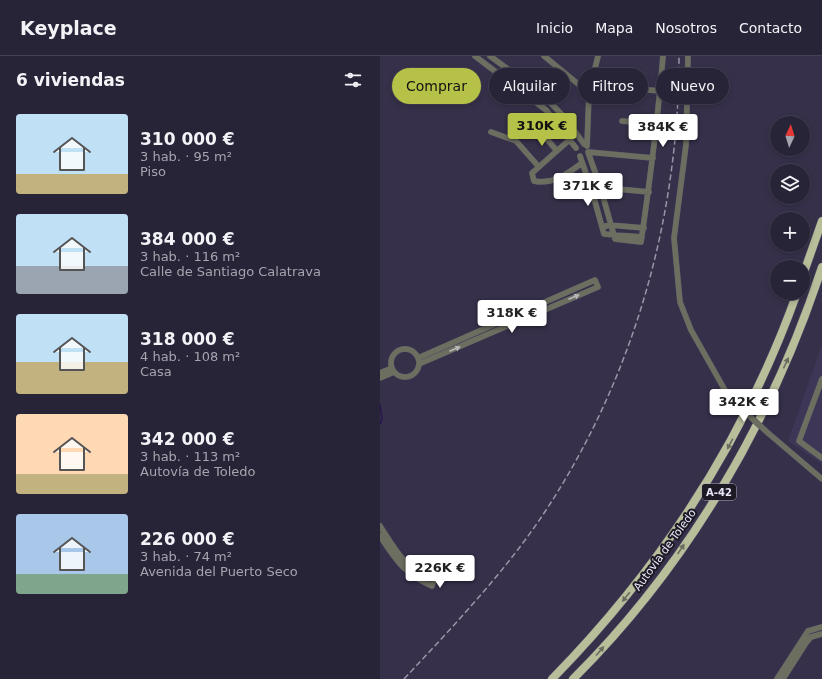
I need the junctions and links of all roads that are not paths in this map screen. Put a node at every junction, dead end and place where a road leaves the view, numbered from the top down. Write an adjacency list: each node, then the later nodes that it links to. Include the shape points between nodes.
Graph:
1 (475, 56): 19 (street, via 546,110)
2 (490, 56): 18 (street, via 543,95 566,119)
3 (544, 56): 10 (street)
4 (598, 56): 8 (street)
5 (659, 56): 6 (street)
6 (663, 56): 9 (street)
7 (688, 56): 44 (street, bridge, via 686,144 674,238 680,302 691,330 726,392 768,433)
8 (595, 68)
9 (662, 68)
10 (578, 84)
11 (588, 104): 18 (street)
12 (658, 104): 14 (street)
13 (622, 121): 14 (street)
14 (656, 124): 22 (street)
15 (540, 131): 20 (street)
16 (491, 132): 24 (street, via 516,141)
17 (567, 142): 20 (street)
18 (586, 147): 19 (street, via 578,145); 21 (street, via 585,155); 22 (street); 25 (street)
19 (576, 148): 21 (street)
20 (557, 151): 24 (street)
21 (580, 156): 23 (street)
22 (653, 158): 27 (street)
23 (582, 163): 24 (street, via 549,183 534,181 532,173); 26 (street)
24 (539, 166)
25 (601, 189): 26 (street); 27 (street); 29 (street)
26 (592, 191): 30 (street)
27 (649, 192): 31 (street)
28 (822, 221): 33 (highway)
29 (610, 225): 30 (street); 31 (street); 32 (street)
30 (602, 227): 32 (street, via 604,234)
31 (644, 228): 32 (street, via 642,237)
32 (614, 237)
33 (808, 260)
34 (822, 267): 35 (highway, Autovía de Toledo / A-42)
35 (820, 276): 50 (highway, Autovía de Toledo / A-42, one-way to 35, via 596,656 661,578 712,504 770,398)
36 (794, 300): 49 (highway, Autovía de Toledo / A-42, one-way to 49, via 750,405 696,501 654,562 626,597)
37 (418, 358): 38 (street); 38 (street, one-way to 37, via 598,287 596,280); 39 (street, via 412,351 398,352 392,358)
38 (419, 364): 39 (street, via 410,376 401,376)
39 (393, 370): 40 (street); 41 (street)
40 (380, 373)
41 (380, 378)
42 (822, 379): 43 (street, via 799,441)
43 (822, 458)
44 (822, 479)
45 (380, 526): 46 (street, via 407,565 434,580 432,586 415,578 399,564)
46 (380, 536)
47 (822, 627): 51 (street, via 808,631)
48 (822, 634): 52 (street, via 812,637 806,643)
49 (552, 679)
50 (573, 679)
51 (777, 679)
52 (782, 679)

